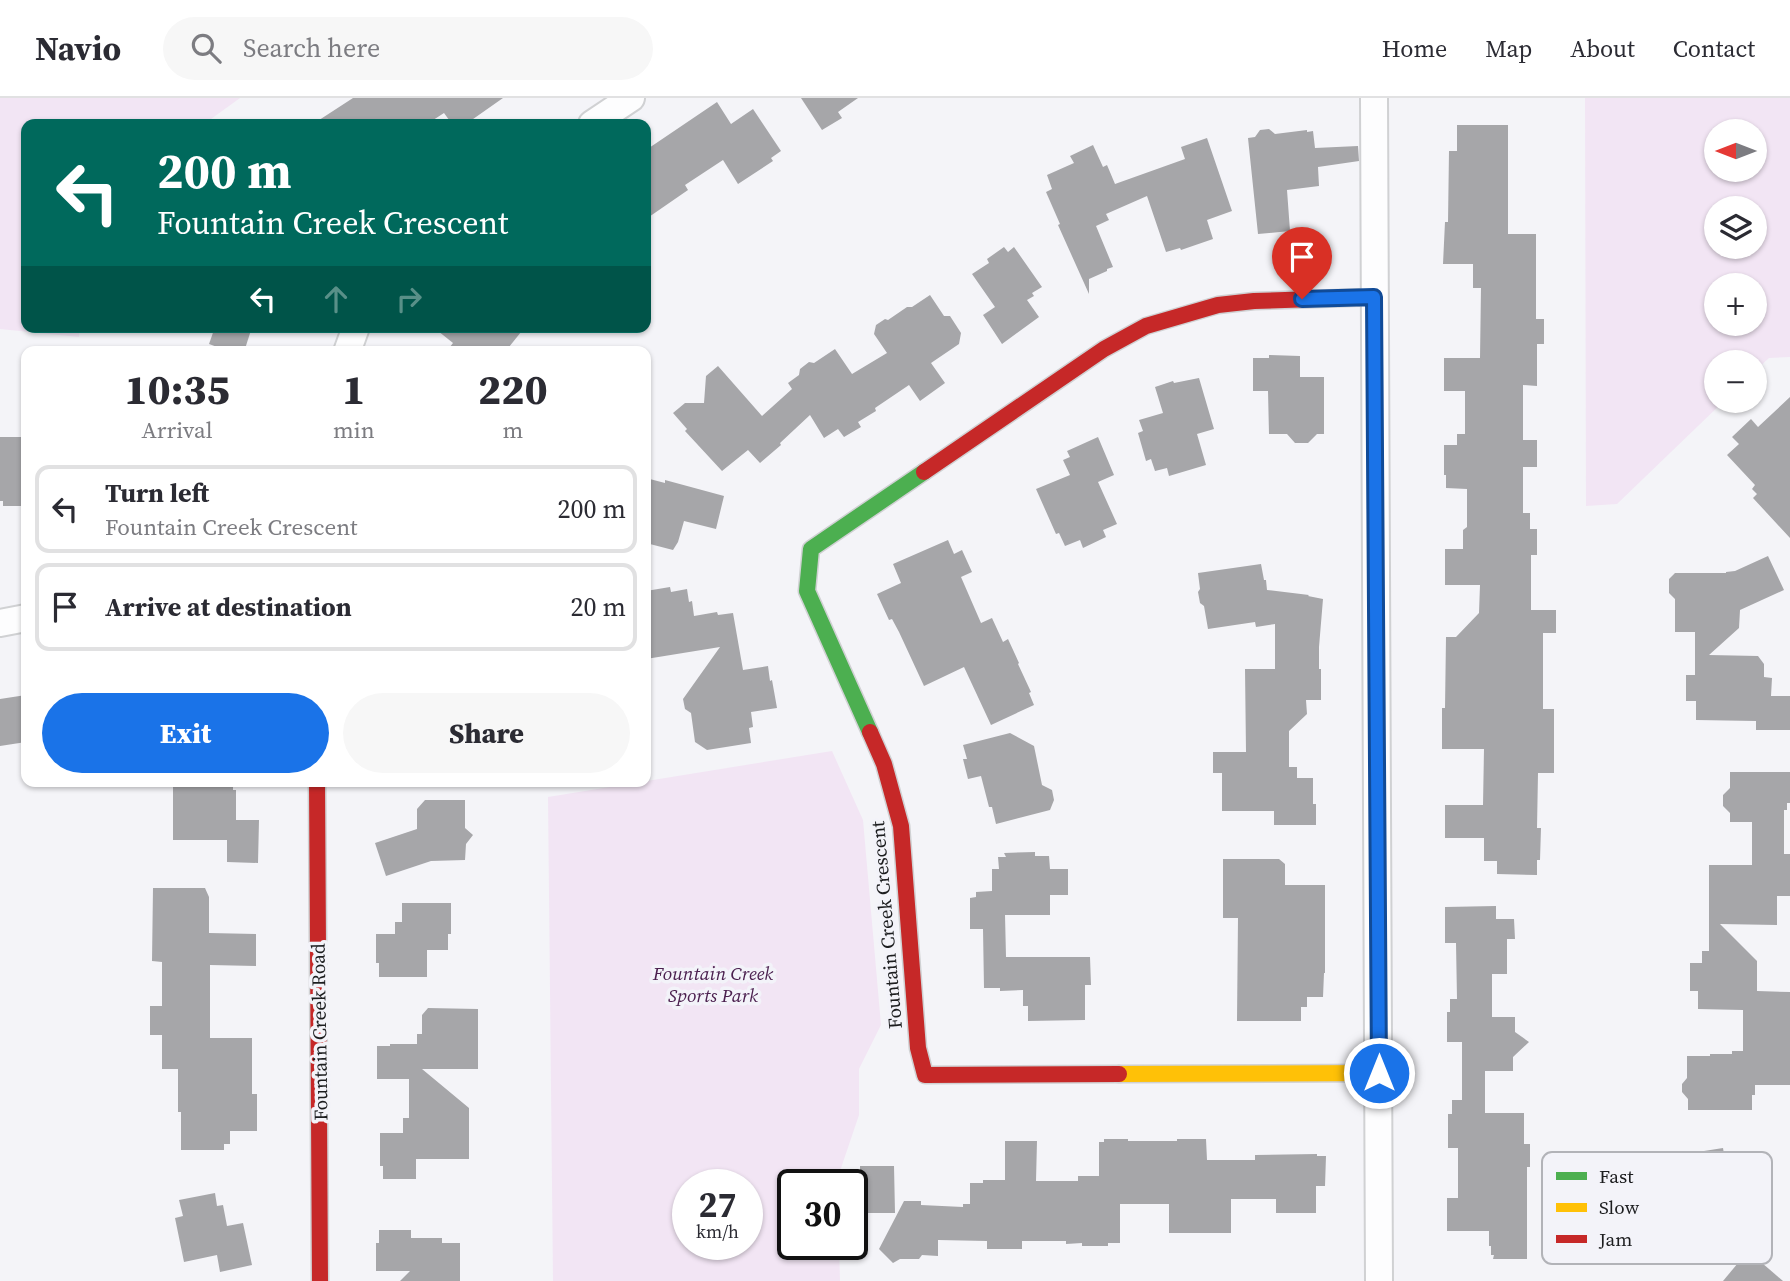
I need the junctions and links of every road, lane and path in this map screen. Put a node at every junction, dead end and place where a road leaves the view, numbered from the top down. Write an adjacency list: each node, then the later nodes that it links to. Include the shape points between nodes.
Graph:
1 (631, 98): 3 (street)
2 (1374, 98): 4 (street)
3 (600, 119)
4 (1374, 297): 8 (street); 8 (street, Fountain Creek Crescent, via 1218,304 1146,326 1104,349 811,549 807,591 884,764 901,826 918,1048 925,1075)
5 (21, 619): 6 (street)
6 (0, 623)
7 (317, 787): 9 (street, Fountain Creek Road)
8 (1379, 1073): 10 (street)
9 (320, 1281)
10 (1379, 1281)

